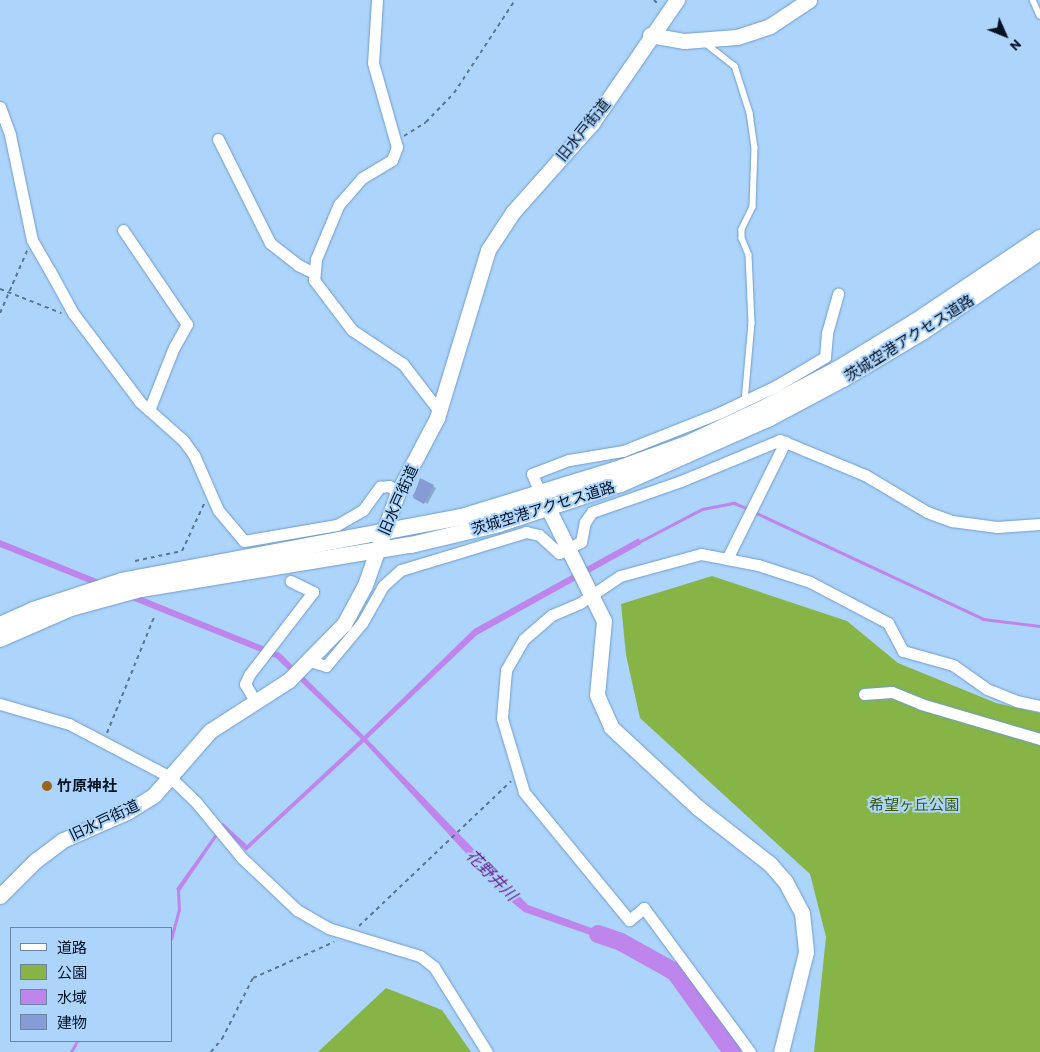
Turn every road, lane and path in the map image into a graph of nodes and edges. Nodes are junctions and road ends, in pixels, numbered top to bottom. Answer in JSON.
{"nodes":[{"id":1,"x":377,"y":0,"type":"edge"},
{"id":2,"x":515,"y":0,"type":"edge"},
{"id":3,"x":677,"y":0,"type":"edge"},
{"id":4,"x":809,"y":0,"type":"edge"},
{"id":5,"x":1033,"y":0,"type":"edge"},
{"id":6,"x":1040,"y":16,"type":"edge"},
{"id":7,"x":650,"y":35,"type":"junction"},
{"id":8,"x":702,"y":41,"type":"junction"},
{"id":9,"x":0,"y":107,"type":"edge"},
{"id":10,"x":218,"y":139,"type":"dead end"},
{"id":11,"x":396,"y":142,"type":"junction"},
{"id":12,"x":123,"y":230,"type":"dead end"},
{"id":13,"x":1040,"y":238,"type":"edge"},
{"id":14,"x":32,"y":240,"type":"junction"},
{"id":15,"x":1040,"y":252,"type":"edge"},
{"id":16,"x":314,"y":273,"type":"junction"},
{"id":17,"x":0,"y":290,"type":"edge"},
{"id":18,"x":8,"y":293,"type":"junction"},
{"id":19,"x":838,"y":294,"type":"dead end"},
{"id":20,"x":0,"y":313,"type":"edge"},
{"id":21,"x":74,"y":313,"type":"junction"},
{"id":22,"x":745,"y":401,"type":"junction"},
{"id":23,"x":149,"y":410,"type":"junction"},
{"id":24,"x":439,"y":411,"type":"junction"},
{"id":25,"x":785,"y":442,"type":"junction"},
{"id":26,"x":211,"y":490,"type":"junction"},
{"id":27,"x":398,"y":492,"type":"junction"},
{"id":28,"x":545,"y":502,"type":"junction"},
{"id":29,"x":1040,"y":524,"type":"edge"},
{"id":30,"x":382,"y":534,"type":"junction"},
{"id":31,"x":568,"y":550,"type":"junction"},
{"id":32,"x":377,"y":551,"type":"junction"},
{"id":33,"x":727,"y":560,"type":"junction"},
{"id":34,"x":136,"y":561,"type":"dead end"},
{"id":35,"x":290,"y":581,"type":"dead end"},
{"id":36,"x":588,"y":589,"type":"junction"},
{"id":37,"x":155,"y":615,"type":"dead end"},
{"id":38,"x":0,"y":625,"type":"edge"},
{"id":39,"x":0,"y":639,"type":"edge"},
{"id":40,"x":306,"y":665,"type":"junction"},
{"id":41,"x":864,"y":694,"type":"dead end"},
{"id":42,"x":255,"y":701,"type":"junction"},
{"id":43,"x":0,"y":704,"type":"edge"},
{"id":44,"x":1040,"y":706,"type":"edge"},
{"id":45,"x":1040,"y":739,"type":"edge"},
{"id":46,"x":104,"y":742,"type":"junction"},
{"id":47,"x":518,"y":774,"type":"junction"},
{"id":48,"x":170,"y":777,"type":"junction"},
{"id":49,"x":0,"y":896,"type":"edge"},
{"id":50,"x":348,"y":935,"type":"junction"},
{"id":51,"x":211,"y":1052,"type":"edge"},
{"id":52,"x":487,"y":1052,"type":"edge"},
{"id":53,"x":750,"y":1052,"type":"edge"},
{"id":54,"x":782,"y":1052,"type":"edge"}],
"edges":[{"from":1,"to":11,"type":"street"},
{"from":2,"to":11,"type":"path"},
{"from":3,"to":7,"type":"street","name":"旧水戸街道"},
{"from":4,"to":8,"type":"street"},
{"from":5,"to":6,"type":"lane"},
{"from":7,"to":8,"type":"street"},
{"from":7,"to":24,"type":"street","name":"旧水戸街道"},
{"from":8,"to":22,"type":"lane"},
{"from":9,"to":14,"type":"street"},
{"from":10,"to":16,"type":"street"},
{"from":11,"to":16,"type":"street"},
{"from":12,"to":23,"type":"street"},
{"from":13,"to":28,"type":"main road","name":"茨城空港アクセス道路"},
{"from":14,"to":18,"type":"path"},
{"from":14,"to":21,"type":"street"},
{"from":15,"to":28,"type":"main road","name":"茨城空港アクセス道路"},
{"from":16,"to":24,"type":"street"},
{"from":17,"to":18,"type":"path"},
{"from":18,"to":20,"type":"path"},
{"from":18,"to":21,"type":"path"},
{"from":19,"to":22,"type":"street"},
{"from":21,"to":23,"type":"street"},
{"from":22,"to":28,"type":"street"},
{"from":23,"to":26,"type":"street"},
{"from":24,"to":27,"type":"street","name":"旧水戸街道"},
{"from":25,"to":29,"type":"street"},
{"from":25,"to":31,"type":"street"},
{"from":25,"to":33,"type":"street"},
{"from":26,"to":27,"type":"street"},
{"from":26,"to":34,"type":"path"},
{"from":27,"to":30,"type":"street","name":"旧水戸街道"},
{"from":28,"to":30,"type":"main road","name":"茨城空港アクセス道路"},
{"from":28,"to":31,"type":"street"},
{"from":28,"to":32,"type":"main road","name":"茨城空港アクセス道路"},
{"from":30,"to":32,"type":"street","name":"旧水戸街道"},
{"from":30,"to":38,"type":"main road","name":"茨城空港アクセス道路"},
{"from":31,"to":36,"type":"street"},
{"from":31,"to":40,"type":"street"},
{"from":32,"to":39,"type":"main road","name":"茨城空港アクセス道路"},
{"from":32,"to":40,"type":"street","name":"旧水戸街道"},
{"from":33,"to":36,"type":"street"},
{"from":33,"to":44,"type":"street"},
{"from":35,"to":42,"type":"street"},
{"from":36,"to":47,"type":"street"},
{"from":36,"to":54,"type":"street"},
{"from":37,"to":46,"type":"path"},
{"from":40,"to":42,"type":"street","name":"旧水戸街道"},
{"from":41,"to":45,"type":"street"},
{"from":42,"to":48,"type":"street","name":"旧水戸街道"},
{"from":43,"to":46,"type":"street"},
{"from":46,"to":48,"type":"street"},
{"from":47,"to":50,"type":"path"},
{"from":47,"to":53,"type":"street"},
{"from":48,"to":49,"type":"street","name":"旧水戸街道"},
{"from":48,"to":50,"type":"street"},
{"from":50,"to":51,"type":"path"},
{"from":50,"to":52,"type":"street"}]}
